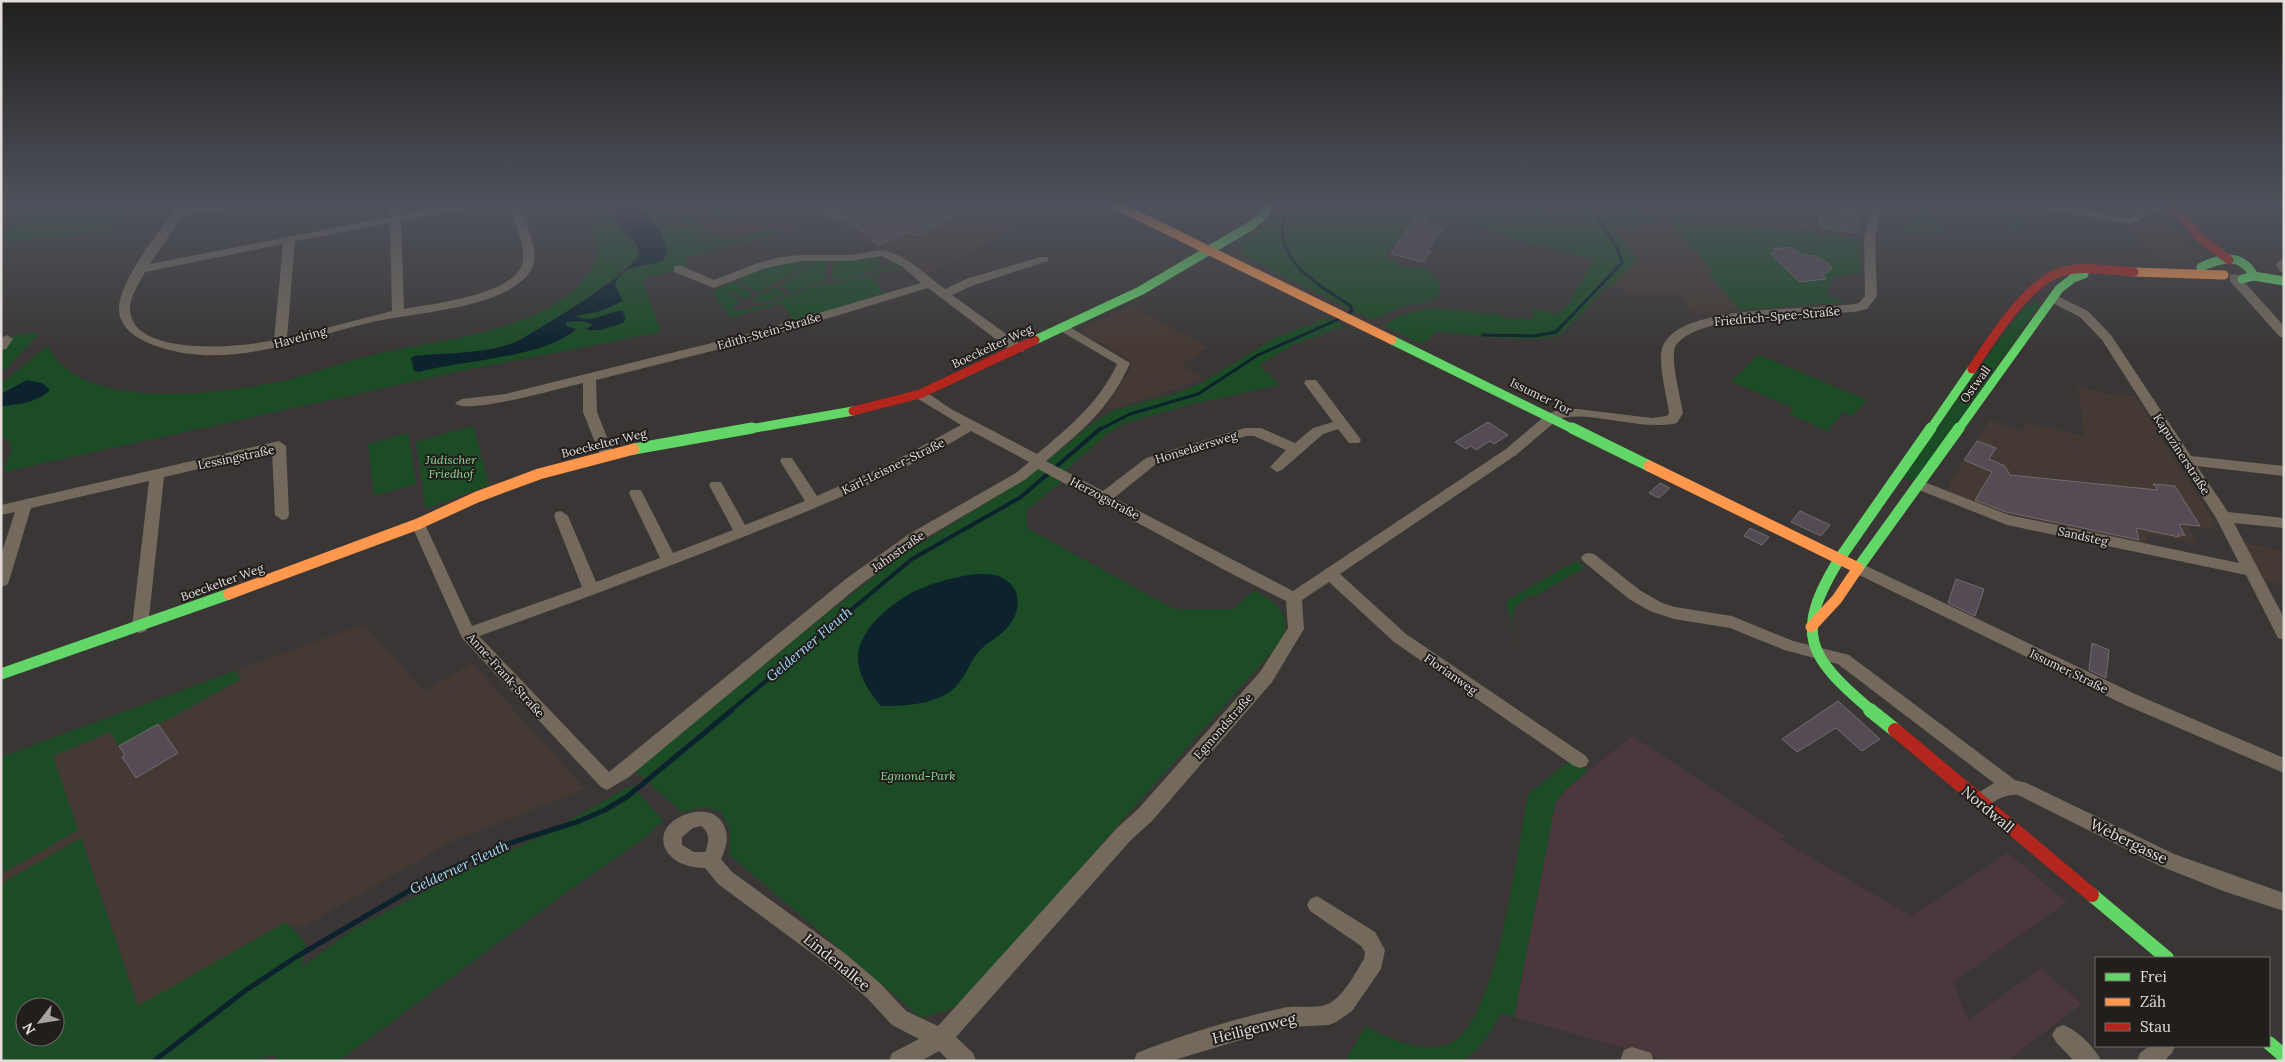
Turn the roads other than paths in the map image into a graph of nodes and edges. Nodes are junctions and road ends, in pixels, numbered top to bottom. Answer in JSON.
{"nodes":[{"id":1,"x":151,"y":254,"type":"edge"},
{"id":2,"x":223,"y":254,"type":"edge"},
{"id":3,"x":288,"y":254,"type":"edge"},
{"id":4,"x":397,"y":254,"type":"edge"},
{"id":5,"x":530,"y":254,"type":"edge"},
{"id":6,"x":880,"y":254,"type":"edge"},
{"id":7,"x":885,"y":254,"type":"edge"},
{"id":8,"x":1206,"y":254,"type":"edge"},
{"id":9,"x":1215,"y":254,"type":"edge"},
{"id":10,"x":1870,"y":254,"type":"edge"},
{"id":11,"x":2207,"y":254,"type":"edge"},
{"id":12,"x":2221,"y":254,"type":"edge"},
{"id":13,"x":1044,"y":259,"type":"dead end"},
{"id":14,"x":2229,"y":260,"type":"junction"},
{"id":15,"x":2213,"y":262,"type":"junction"},
{"id":16,"x":2284,"y":262,"type":"edge"},
{"id":17,"x":141,"y":269,"type":"junction"},
{"id":18,"x":678,"y":269,"type":"dead end"},
{"id":19,"x":2284,"y":269,"type":"edge"},
{"id":20,"x":2101,"y":270,"type":"junction"},
{"id":21,"x":2171,"y":271,"type":"junction"},
{"id":22,"x":2241,"y":275,"type":"junction"},
{"id":23,"x":2284,"y":277,"type":"edge"},
{"id":24,"x":2284,"y":281,"type":"edge"},
{"id":25,"x":930,"y":284,"type":"junction"},
{"id":26,"x":944,"y":294,"type":"junction"},
{"id":27,"x":2028,"y":295,"type":"junction"},
{"id":28,"x":2053,"y":298,"type":"junction"},
{"id":29,"x":398,"y":312,"type":"junction"},
{"id":30,"x":1063,"y":327,"type":"junction"},
{"id":31,"x":2284,"y":334,"type":"edge"},
{"id":32,"x":280,"y":343,"type":"junction"},
{"id":33,"x":1018,"y":349,"type":"junction"},
{"id":34,"x":589,"y":377,"type":"junction"},
{"id":35,"x":1310,"y":383,"type":"dead end"},
{"id":36,"x":920,"y":394,"type":"junction"},
{"id":37,"x":462,"y":404,"type":"dead end"},
{"id":38,"x":1552,"y":417,"type":"junction"},
{"id":39,"x":1341,"y":424,"type":"junction"},
{"id":40,"x":971,"y":425,"type":"junction"},
{"id":41,"x":1354,"y":440,"type":"dead end"},
{"id":42,"x":1296,"y":449,"type":"junction"},
{"id":43,"x":607,"y":455,"type":"junction"},
{"id":44,"x":2185,"y":460,"type":"junction"},
{"id":45,"x":787,"y":461,"type":"dead end"},
{"id":46,"x":1039,"y":462,"type":"junction"},
{"id":47,"x":1278,"y":467,"type":"dead end"},
{"id":48,"x":2284,"y":471,"type":"edge"},
{"id":49,"x":156,"y":475,"type":"junction"},
{"id":50,"x":1897,"y":478,"type":"junction"},
{"id":51,"x":716,"y":485,"type":"dead end"},
{"id":52,"x":1919,"y":485,"type":"junction"},
{"id":53,"x":636,"y":493,"type":"dead end"},
{"id":54,"x":1104,"y":498,"type":"junction"},
{"id":55,"x":814,"y":503,"type":"junction"},
{"id":56,"x":24,"y":506,"type":"junction"},
{"id":57,"x":1,"y":510,"type":"edge"},
{"id":58,"x":282,"y":515,"type":"dead end"},
{"id":59,"x":561,"y":516,"type":"dead end"},
{"id":60,"x":2226,"y":522,"type":"junction"},
{"id":61,"x":2284,"y":523,"type":"edge"},
{"id":62,"x":418,"y":524,"type":"junction"},
{"id":63,"x":742,"y":532,"type":"junction"},
{"id":64,"x":1589,"y":558,"type":"dead end"},
{"id":65,"x":1840,"y":558,"type":"junction"},
{"id":66,"x":669,"y":561,"type":"junction"},
{"id":67,"x":1858,"y":568,"type":"junction"},
{"id":68,"x":2252,"y":572,"type":"junction"},
{"id":69,"x":1331,"y":575,"type":"junction"},
{"id":70,"x":1,"y":581,"type":"edge"},
{"id":71,"x":591,"y":589,"type":"junction"},
{"id":72,"x":1294,"y":598,"type":"junction"},
{"id":73,"x":140,"y":627,"type":"junction"},
{"id":74,"x":1811,"y":627,"type":"junction"},
{"id":75,"x":468,"y":634,"type":"junction"},
{"id":76,"x":2284,"y":634,"type":"edge"},
{"id":77,"x":1815,"y":653,"type":"junction"},
{"id":78,"x":1,"y":674,"type":"edge"},
{"id":79,"x":1580,"y":760,"type":"dead end"},
{"id":80,"x":2284,"y":766,"type":"edge"},
{"id":81,"x":607,"y":782,"type":"joint"},
{"id":82,"x":2009,"y":786,"type":"junction"},
{"id":83,"x":1979,"y":801,"type":"junction"},
{"id":84,"x":710,"y":860,"type":"dead end"},
{"id":85,"x":2284,"y":902,"type":"edge"},
{"id":86,"x":1317,"y":905,"type":"dead end"},
{"id":87,"x":2166,"y":957,"type":"edge"},
{"id":88,"x":2063,"y":1035,"type":"dead end"},
{"id":89,"x":941,"y":1038,"type":"junction"},
{"id":90,"x":2270,"y":1044,"type":"edge"},
{"id":91,"x":2163,"y":1047,"type":"edge"},
{"id":92,"x":2284,"y":1056,"type":"edge"},
{"id":93,"x":900,"y":1061,"type":"edge"},
{"id":94,"x":965,"y":1061,"type":"edge"},
{"id":95,"x":1145,"y":1061,"type":"edge"},
{"id":96,"x":1631,"y":1061,"type":"edge"},
{"id":97,"x":1643,"y":1061,"type":"edge"},
{"id":98,"x":2090,"y":1061,"type":"edge"},
{"id":99,"x":2148,"y":1061,"type":"edge"}],
"edges":[{"from":1,"to":17,"type":"street","name":"Havelring"},
{"from":2,"to":17,"type":"street"},
{"from":3,"to":32,"type":"street"},
{"from":4,"to":29,"type":"street"},
{"from":5,"to":29,"type":"street","name":"Havelring"},
{"from":6,"to":18,"type":"street"},
{"from":7,"to":25,"type":"street"},
{"from":8,"to":30,"type":"main road","name":"Boeckelter Weg"},
{"from":9,"to":38,"type":"main road","name":"Issumer Tor"},
{"from":10,"to":38,"type":"street","name":"Friedrich-Spee-Straße"},
{"from":11,"to":15,"type":"main road"},
{"from":12,"to":14,"type":"main road"},
{"from":13,"to":26,"type":"street"},
{"from":14,"to":15,"type":"main road","name":"Ostwall"},
{"from":14,"to":22,"type":"main road"},
{"from":15,"to":21,"type":"main road","name":"Ostwall"},
{"from":15,"to":22,"type":"main road"},
{"from":16,"to":19,"type":"street"},
{"from":17,"to":32,"type":"street","name":"Havelring"},
{"from":20,"to":21,"type":"main road","name":"Ostwall"},
{"from":20,"to":27,"type":"main road","name":"Ostwall"},
{"from":20,"to":28,"type":"main road","name":"Ostwall"},
{"from":21,"to":22,"type":"main road","name":"Ostwall"},
{"from":22,"to":23,"type":"main road"},
{"from":22,"to":24,"type":"main road"},
{"from":22,"to":31,"type":"street"},
{"from":25,"to":26,"type":"street"},
{"from":25,"to":34,"type":"street","name":"Edith-Stein-Straße"},
{"from":26,"to":33,"type":"street"},
{"from":27,"to":28,"type":"main road"},
{"from":27,"to":50,"type":"main road","name":"Ostwall"},
{"from":28,"to":44,"type":"street","name":"Kapuzinerstraße"},
{"from":28,"to":52,"type":"main road","name":"Ostwall"},
{"from":29,"to":32,"type":"street","name":"Havelring"},
{"from":30,"to":33,"type":"main road","name":"Boeckelter Weg"},
{"from":30,"to":46,"type":"street","name":"Jahnstraße"},
{"from":33,"to":36,"type":"main road","name":"Boeckelter Weg"},
{"from":34,"to":37,"type":"street","name":"Edith-Stein-Straße"},
{"from":34,"to":43,"type":"street"},
{"from":35,"to":39,"type":"street"},
{"from":36,"to":40,"type":"street","name":"Herzogstraße"},
{"from":36,"to":43,"type":"main road","name":"Boeckelter Weg"},
{"from":38,"to":65,"type":"main road","name":"Issumer Tor"},
{"from":38,"to":69,"type":"street"},
{"from":39,"to":41,"type":"street"},
{"from":39,"to":42,"type":"street"},
{"from":40,"to":46,"type":"street","name":"Herzogstraße"},
{"from":40,"to":55,"type":"street","name":"Karl-Leisner-Straße"},
{"from":42,"to":47,"type":"street"},
{"from":42,"to":54,"type":"street","name":"Honselaersweg"},
{"from":43,"to":62,"type":"main road","name":"Boeckelter Weg"},
{"from":44,"to":48,"type":"street"},
{"from":44,"to":60,"type":"street","name":"Kapuzinerstraße"},
{"from":45,"to":55,"type":"street"},
{"from":46,"to":54,"type":"street","name":"Herzogstraße"},
{"from":46,"to":81,"type":"street","name":"Jahnstraße"},
{"from":49,"to":56,"type":"street","name":"Lessingstraße"},
{"from":49,"to":58,"type":"street","name":"Lessingstraße"},
{"from":49,"to":73,"type":"street"},
{"from":50,"to":52,"type":"main road"},
{"from":50,"to":65,"type":"main road","name":"Ostwall"},
{"from":51,"to":63,"type":"street"},
{"from":52,"to":67,"type":"main road","name":"Ostwall"},
{"from":52,"to":68,"type":"street","name":"Sandsteg"},
{"from":53,"to":66,"type":"street"},
{"from":54,"to":72,"type":"street","name":"Herzogstraße"},
{"from":55,"to":63,"type":"street","name":"Karl-Leisner-Straße"},
{"from":56,"to":57,"type":"street","name":"Lessingstraße"},
{"from":56,"to":70,"type":"street"},
{"from":59,"to":71,"type":"street"},
{"from":60,"to":61,"type":"street"},
{"from":60,"to":68,"type":"street","name":"Kapuzinerstraße"},
{"from":62,"to":73,"type":"main road","name":"Boeckelter Weg"},
{"from":62,"to":75,"type":"street","name":"Anne-Frank-Straße"},
{"from":63,"to":66,"type":"street","name":"Karl-Leisner-Straße"},
{"from":64,"to":77,"type":"street"},
{"from":65,"to":67,"type":"main road","name":"Issumer Tor"},
{"from":65,"to":74,"type":"main road","name":"Nordwall"},
{"from":66,"to":71,"type":"street","name":"Karl-Leisner-Straße"},
{"from":67,"to":74,"type":"main road"},
{"from":67,"to":80,"type":"street","name":"Issumer Straße"},
{"from":68,"to":76,"type":"street","name":"Kapuzinerstraße"},
{"from":69,"to":72,"type":"street"},
{"from":69,"to":79,"type":"street","name":"Florianweg"},
{"from":71,"to":75,"type":"street","name":"Karl-Leisner-Straße"},
{"from":72,"to":89,"type":"street","name":"Egmondstraße"},
{"from":73,"to":78,"type":"main road","name":"Boeckelter Weg"},
{"from":74,"to":77,"type":"main road","name":"Nordwall"},
{"from":75,"to":81,"type":"street","name":"Anne-Frank-Straße"},
{"from":77,"to":82,"type":"street"},
{"from":77,"to":83,"type":"main road","name":"Nordwall"},
{"from":82,"to":83,"type":"street"},
{"from":82,"to":85,"type":"street","name":"Webergasse"},
{"from":83,"to":87,"type":"main road","name":"Nordwall"},
{"from":84,"to":89,"type":"street","name":"Lindenallee"},
{"from":86,"to":95,"type":"street","name":"Heiligenweg"},
{"from":88,"to":98,"type":"street"},
{"from":89,"to":93,"type":"street","name":"Egmondstraße"},
{"from":89,"to":94,"type":"street","name":"Lindenallee"},
{"from":90,"to":92,"type":"main road"},
{"from":91,"to":99,"type":"street"},
{"from":96,"to":97,"type":"street"}]}
